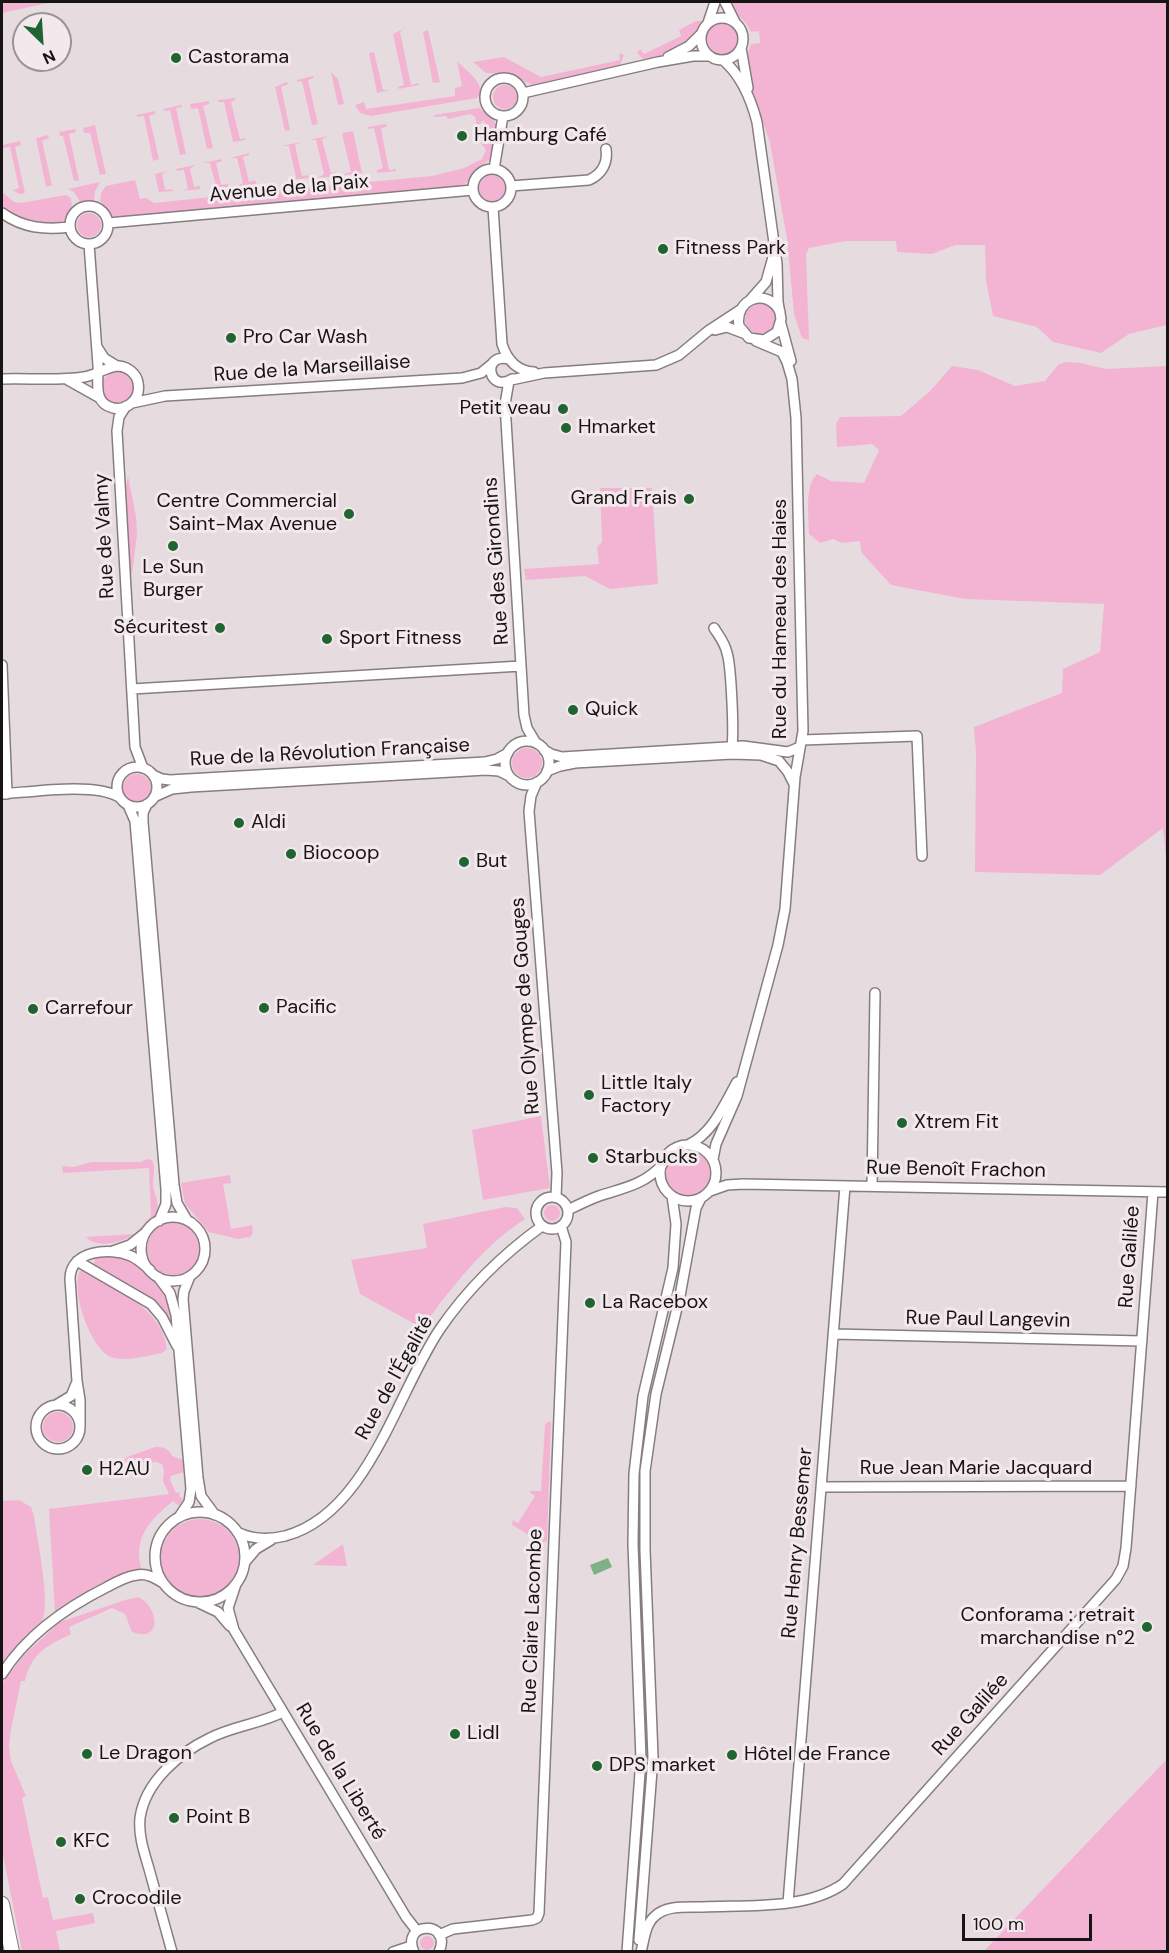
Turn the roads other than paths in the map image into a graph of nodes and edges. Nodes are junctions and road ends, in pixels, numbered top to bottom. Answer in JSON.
{"nodes":[{"id":1,"x":715,"y":2,"type":"edge"},
{"id":2,"x":726,"y":2,"type":"edge"},
{"id":3,"x":735,"y":22,"type":"junction"},
{"id":4,"x":708,"y":23,"type":"junction"},
{"id":5,"x":702,"y":33,"type":"junction"},
{"id":6,"x":741,"y":48,"type":"junction"},
{"id":7,"x":710,"y":56,"type":"junction"},
{"id":8,"x":723,"y":60,"type":"junction"},
{"id":9,"x":658,"y":62,"type":"junction"},
{"id":10,"x":523,"y":93,"type":"junction"},
{"id":11,"x":750,"y":99,"type":"junction"},
{"id":12,"x":503,"y":116,"type":"junction"},
{"id":13,"x":606,"y":149,"type":"dead end"},
{"id":14,"x":494,"y":169,"type":"junction"},
{"id":15,"x":511,"y":186,"type":"junction"},
{"id":16,"x":473,"y":190,"type":"junction"},
{"id":17,"x":493,"y":207,"type":"junction"},
{"id":18,"x":2,"y":213,"type":"edge"},
{"id":19,"x":108,"y":223,"type":"junction"},
{"id":20,"x":70,"y":227,"type":"junction"},
{"id":21,"x":774,"y":242,"type":"junction"},
{"id":22,"x":89,"y":244,"type":"junction"},
{"id":23,"x":751,"y":299,"type":"junction"},
{"id":24,"x":740,"y":310,"type":"junction"},
{"id":25,"x":780,"y":312,"type":"junction"},
{"id":26,"x":781,"y":324,"type":"junction"},
{"id":27,"x":743,"y":333,"type":"junction"},
{"id":28,"x":501,"y":337,"type":"junction"},
{"id":29,"x":697,"y":340,"type":"junction"},
{"id":30,"x":756,"y":340,"type":"junction"},
{"id":31,"x":95,"y":342,"type":"junction"},
{"id":32,"x":493,"y":363,"type":"junction"},
{"id":33,"x":512,"y":363,"type":"junction"},
{"id":34,"x":117,"y":366,"type":"junction"},
{"id":35,"x":544,"y":373,"type":"junction"},
{"id":36,"x":100,"y":375,"type":"junction"},
{"id":37,"x":63,"y":378,"type":"junction"},
{"id":38,"x":462,"y":378,"type":"junction"},
{"id":39,"x":2,"y":379,"type":"edge"},
{"id":40,"x":792,"y":379,"type":"junction"},
{"id":41,"x":137,"y":380,"type":"junction"},
{"id":42,"x":497,"y":381,"type":"junction"},
{"id":43,"x":510,"y":381,"type":"junction"},
{"id":44,"x":165,"y":396,"type":"junction"},
{"id":45,"x":103,"y":402,"type":"junction"},
{"id":46,"x":129,"y":404,"type":"junction"},
{"id":47,"x":505,"y":404,"type":"junction"},
{"id":48,"x":117,"y":431,"type":"junction"},
{"id":49,"x":714,"y":628,"type":"dead end"},
{"id":50,"x":2,"y":665,"type":"edge"},
{"id":51,"x":521,"y":666,"type":"junction"},
{"id":52,"x":132,"y":689,"type":"junction"},
{"id":53,"x":524,"y":715,"type":"junction"},
{"id":54,"x":536,"y":743,"type":"junction"},
{"id":55,"x":801,"y":743,"type":"junction"},
{"id":56,"x":135,"y":747,"type":"junction"},
{"id":57,"x":510,"y":750,"type":"junction"},
{"id":58,"x":544,"y":750,"type":"junction"},
{"id":59,"x":730,"y":750,"type":"junction"},
{"id":60,"x":143,"y":768,"type":"junction"},
{"id":61,"x":547,"y":771,"type":"junction"},
{"id":62,"x":123,"y":774,"type":"junction"},
{"id":63,"x":153,"y":775,"type":"junction"},
{"id":64,"x":509,"y":776,"type":"junction"},
{"id":65,"x":517,"y":783,"type":"junction"},
{"id":66,"x":537,"y":783,"type":"junction"},
{"id":67,"x":794,"y":784,"type":"junction"},
{"id":68,"x":90,"y":789,"type":"junction"},
{"id":69,"x":4,"y":794,"type":"edge"},
{"id":70,"x":119,"y":797,"type":"junction"},
{"id":71,"x":154,"y":797,"type":"junction"},
{"id":72,"x":147,"y":804,"type":"junction"},
{"id":73,"x":128,"y":805,"type":"junction"},
{"id":74,"x":529,"y":811,"type":"junction"},
{"id":75,"x":922,"y":856,"type":"dead end"},
{"id":76,"x":875,"y":993,"type":"dead end"},
{"id":77,"x":743,"y":1069,"type":"junction"},
{"id":78,"x":688,"y":1145,"type":"junction"},
{"id":79,"x":713,"y":1159,"type":"junction"},
{"id":80,"x":662,"y":1165,"type":"junction"},
{"id":81,"x":716,"y":1169,"type":"junction"},
{"id":82,"x":743,"y":1184,"type":"junction"},
{"id":83,"x":634,"y":1185,"type":"junction"},
{"id":84,"x":844,"y":1186,"type":"junction"},
{"id":85,"x":872,"y":1186,"type":"junction"},
{"id":86,"x":710,"y":1191,"type":"junction"},
{"id":87,"x":1153,"y":1192,"type":"junction"},
{"id":88,"x":1167,"y":1192,"type":"edge"},
{"id":89,"x":669,"y":1193,"type":"junction"},
{"id":90,"x":556,"y":1197,"type":"junction"},
{"id":91,"x":701,"y":1198,"type":"junction"},
{"id":92,"x":568,"y":1210,"type":"junction"},
{"id":93,"x":187,"y":1220,"type":"junction"},
{"id":94,"x":159,"y":1221,"type":"junction"},
{"id":95,"x":542,"y":1226,"type":"junction"},
{"id":96,"x":561,"y":1227,"type":"junction"},
{"id":97,"x":146,"y":1233,"type":"junction"},
{"id":98,"x":108,"y":1252,"type":"junction"},
{"id":99,"x":77,"y":1261,"type":"junction"},
{"id":100,"x":154,"y":1274,"type":"junction"},
{"id":101,"x":190,"y":1276,"type":"junction"},
{"id":102,"x":833,"y":1335,"type":"junction"},
{"id":103,"x":1142,"y":1341,"type":"junction"},
{"id":104,"x":179,"y":1348,"type":"junction"},
{"id":105,"x":77,"y":1381,"type":"junction"},
{"id":106,"x":55,"y":1405,"type":"junction"},
{"id":107,"x":80,"y":1425,"type":"junction"},
{"id":108,"x":1131,"y":1486,"type":"junction"},
{"id":109,"x":821,"y":1487,"type":"junction"},
{"id":110,"x":215,"y":1515,"type":"junction"},
{"id":111,"x":179,"y":1517,"type":"junction"},
{"id":112,"x":237,"y":1532,"type":"junction"},
{"id":113,"x":276,"y":1538,"type":"junction"},
{"id":114,"x":244,"y":1565,"type":"junction"},
{"id":115,"x":163,"y":1583,"type":"junction"},
{"id":116,"x":236,"y":1584,"type":"junction"},
{"id":117,"x":196,"y":1602,"type":"junction"},
{"id":118,"x":234,"y":1630,"type":"junction"},
{"id":119,"x":2,"y":1674,"type":"edge"},
{"id":120,"x":283,"y":1712,"type":"junction"},
{"id":121,"x":788,"y":1903,"type":"junction"},
{"id":122,"x":2,"y":1904,"type":"edge"},
{"id":123,"x":417,"y":1931,"type":"junction"},
{"id":124,"x":439,"y":1935,"type":"junction"},
{"id":125,"x":413,"y":1949,"type":"edge"},
{"id":126,"x":12,"y":1952,"type":"edge"},
{"id":127,"x":172,"y":1952,"type":"edge"},
{"id":128,"x":393,"y":1952,"type":"edge"},
{"id":129,"x":440,"y":1952,"type":"edge"},
{"id":130,"x":627,"y":1952,"type":"edge"},
{"id":131,"x":640,"y":1952,"type":"edge"}],
"edges":[{"from":1,"to":4,"type":"street"},
{"from":2,"to":3,"type":"street"},
{"from":3,"to":4,"type":"street"},
{"from":3,"to":6,"type":"street"},
{"from":4,"to":5,"type":"street"},
{"from":5,"to":7,"type":"street"},
{"from":5,"to":9,"type":"street"},
{"from":6,"to":8,"type":"street"},
{"from":6,"to":11,"type":"street"},
{"from":7,"to":8,"type":"street"},
{"from":7,"to":9,"type":"street"},
{"from":8,"to":11,"type":"street"},
{"from":9,"to":10,"type":"street"},
{"from":10,"to":12,"type":"street"},
{"from":10,"to":12,"type":"street"},
{"from":11,"to":21,"type":"street"},
{"from":12,"to":14,"type":"street"},
{"from":13,"to":15,"type":"street"},
{"from":14,"to":15,"type":"street"},
{"from":14,"to":16,"type":"street"},
{"from":15,"to":17,"type":"street"},
{"from":16,"to":17,"type":"street"},
{"from":16,"to":19,"type":"street","name":"Avenue de la Paix"},
{"from":17,"to":28,"type":"street"},
{"from":18,"to":20,"type":"street"},
{"from":19,"to":20,"type":"street"},
{"from":19,"to":22,"type":"street"},
{"from":20,"to":22,"type":"street"},
{"from":21,"to":23,"type":"street"},
{"from":21,"to":25,"type":"street"},
{"from":22,"to":31,"type":"street"},
{"from":23,"to":24,"type":"street"},
{"from":23,"to":25,"type":"street"},
{"from":24,"to":27,"type":"street"},
{"from":24,"to":29,"type":"street"},
{"from":25,"to":26,"type":"street"},
{"from":26,"to":30,"type":"street"},
{"from":26,"to":40,"type":"street","name":"Rue du Hameau des Haies"},
{"from":27,"to":29,"type":"street"},
{"from":27,"to":30,"type":"street"},
{"from":28,"to":32,"type":"street"},
{"from":28,"to":33,"type":"street"},
{"from":29,"to":35,"type":"street"},
{"from":30,"to":40,"type":"street","name":"Rue du Hameau des Haies"},
{"from":31,"to":34,"type":"street"},
{"from":31,"to":36,"type":"street"},
{"from":32,"to":33,"type":"street"},
{"from":32,"to":38,"type":"street","name":"Rue de la Marseillaise"},
{"from":32,"to":42,"type":"street"},
{"from":33,"to":35,"type":"street"},
{"from":33,"to":43,"type":"street"},
{"from":34,"to":36,"type":"street"},
{"from":34,"to":41,"type":"street"},
{"from":35,"to":43,"type":"street"},
{"from":36,"to":37,"type":"street"},
{"from":36,"to":45,"type":"street"},
{"from":37,"to":39,"type":"street"},
{"from":37,"to":45,"type":"street"},
{"from":38,"to":42,"type":"street","name":"Rue de la Marseillaise"},
{"from":38,"to":44,"type":"street","name":"Rue de la Marseillaise"},
{"from":40,"to":55,"type":"street","name":"Rue du Hameau des Haies"},
{"from":41,"to":44,"type":"street"},
{"from":41,"to":46,"type":"street"},
{"from":42,"to":43,"type":"street"},
{"from":42,"to":47,"type":"street","name":"Rue des Girondins"},
{"from":43,"to":47,"type":"street","name":"Rue des Girondins"},
{"from":44,"to":46,"type":"street","name":"Rue de la Marseillaise"},
{"from":45,"to":46,"type":"street"},
{"from":45,"to":48,"type":"street","name":"Rue de Valmy"},
{"from":46,"to":48,"type":"street","name":"Rue de Valmy"},
{"from":47,"to":51,"type":"street","name":"Rue des Girondins"},
{"from":48,"to":52,"type":"street","name":"Rue de Valmy"},
{"from":49,"to":59,"type":"street"},
{"from":50,"to":69,"type":"street"},
{"from":51,"to":52,"type":"street"},
{"from":51,"to":53,"type":"street","name":"Rue des Girondins"},
{"from":52,"to":56,"type":"street","name":"Rue de Valmy"},
{"from":53,"to":54,"type":"street","name":"Rue des Girondins"},
{"from":53,"to":57,"type":"street","name":"Rue des Girondins"},
{"from":54,"to":57,"type":"street"},
{"from":54,"to":58,"type":"street"},
{"from":55,"to":59,"type":"street"},
{"from":55,"to":67,"type":"street","name":"Rue du Hameau des Haies"},
{"from":55,"to":75,"type":"street"},
{"from":56,"to":60,"type":"street","name":"Rue de Valmy"},
{"from":56,"to":62,"type":"street","name":"Rue de Valmy"},
{"from":57,"to":63,"type":"street","name":"Rue de la Révolution Française"},
{"from":57,"to":64,"type":"street"},
{"from":58,"to":59,"type":"street"},
{"from":58,"to":61,"type":"street"},
{"from":59,"to":61,"type":"street"},
{"from":59,"to":67,"type":"street"},
{"from":60,"to":62,"type":"street"},
{"from":60,"to":63,"type":"street"},
{"from":61,"to":66,"type":"street"},
{"from":62,"to":68,"type":"street"},
{"from":62,"to":70,"type":"street"},
{"from":63,"to":71,"type":"street"},
{"from":64,"to":65,"type":"street"},
{"from":64,"to":71,"type":"street","name":"Rue de la Révolution Française"},
{"from":65,"to":66,"type":"street"},
{"from":65,"to":74,"type":"street","name":"Rue Olympe de Gouges"},
{"from":66,"to":74,"type":"street","name":"Rue Olympe de Gouges"},
{"from":67,"to":77,"type":"street","name":"Rue du Hameau des Haies"},
{"from":68,"to":69,"type":"street"},
{"from":68,"to":70,"type":"street"},
{"from":70,"to":73,"type":"street"},
{"from":71,"to":72,"type":"street"},
{"from":72,"to":73,"type":"street"},
{"from":72,"to":93,"type":"street"},
{"from":73,"to":94,"type":"street"},
{"from":74,"to":90,"type":"street","name":"Rue Olympe de Gouges"},
{"from":76,"to":85,"type":"street"},
{"from":77,"to":78,"type":"street","name":"Rue du Hameau des Haies"},
{"from":77,"to":79,"type":"street","name":"Rue du Hameau des Haies"},
{"from":78,"to":79,"type":"street"},
{"from":78,"to":80,"type":"street"},
{"from":79,"to":81,"type":"street"},
{"from":80,"to":83,"type":"street"},
{"from":80,"to":89,"type":"street"},
{"from":81,"to":82,"type":"street","name":"Rue Benoît Frachon"},
{"from":81,"to":86,"type":"street"},
{"from":82,"to":84,"type":"street","name":"Rue Benoît Frachon"},
{"from":82,"to":86,"type":"street","name":"Rue Benoît Frachon"},
{"from":83,"to":89,"type":"street"},
{"from":83,"to":92,"type":"street"},
{"from":84,"to":85,"type":"street","name":"Rue Benoît Frachon"},
{"from":84,"to":102,"type":"street","name":"Rue Henry Bessemer"},
{"from":85,"to":87,"type":"street","name":"Rue Benoît Frachon"},
{"from":86,"to":91,"type":"street"},
{"from":87,"to":88,"type":"street","name":"Rue Benoît Frachon"},
{"from":87,"to":103,"type":"street","name":"Rue Galilée"},
{"from":89,"to":91,"type":"street"},
{"from":89,"to":130,"type":"street"},
{"from":90,"to":92,"type":"street"},
{"from":90,"to":95,"type":"street"},
{"from":91,"to":131,"type":"street"},
{"from":92,"to":96,"type":"street"},
{"from":93,"to":94,"type":"street"},
{"from":93,"to":101,"type":"street"},
{"from":94,"to":97,"type":"street"},
{"from":95,"to":96,"type":"street"},
{"from":95,"to":113,"type":"street","name":"Rue de l'Égalité"},
{"from":96,"to":124,"type":"street","name":"Rue Claire Lacombe"},
{"from":97,"to":98,"type":"street"},
{"from":97,"to":100,"type":"street"},
{"from":98,"to":99,"type":"street"},
{"from":98,"to":100,"type":"street"},
{"from":99,"to":104,"type":"street"},
{"from":99,"to":105,"type":"street"},
{"from":100,"to":101,"type":"street"},
{"from":100,"to":104,"type":"street"},
{"from":101,"to":110,"type":"street"},
{"from":102,"to":103,"type":"street","name":"Rue Paul Langevin"},
{"from":102,"to":109,"type":"street","name":"Rue Henry Bessemer"},
{"from":103,"to":108,"type":"street","name":"Rue Galilée"},
{"from":104,"to":111,"type":"street"},
{"from":105,"to":106,"type":"street"},
{"from":105,"to":107,"type":"street"},
{"from":106,"to":107,"type":"street"},
{"from":106,"to":107,"type":"street"},
{"from":108,"to":109,"type":"street","name":"Rue Jean Marie Jacquard"},
{"from":108,"to":121,"type":"street","name":"Rue Galilée"},
{"from":109,"to":121,"type":"street","name":"Rue Henry Bessemer"},
{"from":110,"to":111,"type":"street"},
{"from":110,"to":112,"type":"street"},
{"from":111,"to":115,"type":"street"},
{"from":112,"to":113,"type":"street","name":"Rue de l'Égalité"},
{"from":112,"to":114,"type":"street"},
{"from":113,"to":114,"type":"street","name":"Rue de l'Égalité"},
{"from":114,"to":116,"type":"street"},
{"from":115,"to":117,"type":"street"},
{"from":115,"to":119,"type":"street"},
{"from":116,"to":117,"type":"street"},
{"from":116,"to":118,"type":"street","name":"Rue de la Liberté"},
{"from":117,"to":118,"type":"street","name":"Rue de la Liberté"},
{"from":118,"to":120,"type":"street","name":"Rue de la Liberté"},
{"from":120,"to":123,"type":"street","name":"Rue de la Liberté"},
{"from":120,"to":127,"type":"street"},
{"from":121,"to":131,"type":"street","name":"Rue Galilée"},
{"from":122,"to":126,"type":"highway"},
{"from":123,"to":124,"type":"street"},
{"from":123,"to":125,"type":"street"},
{"from":124,"to":129,"type":"street"},
{"from":125,"to":128,"type":"street"}]}
